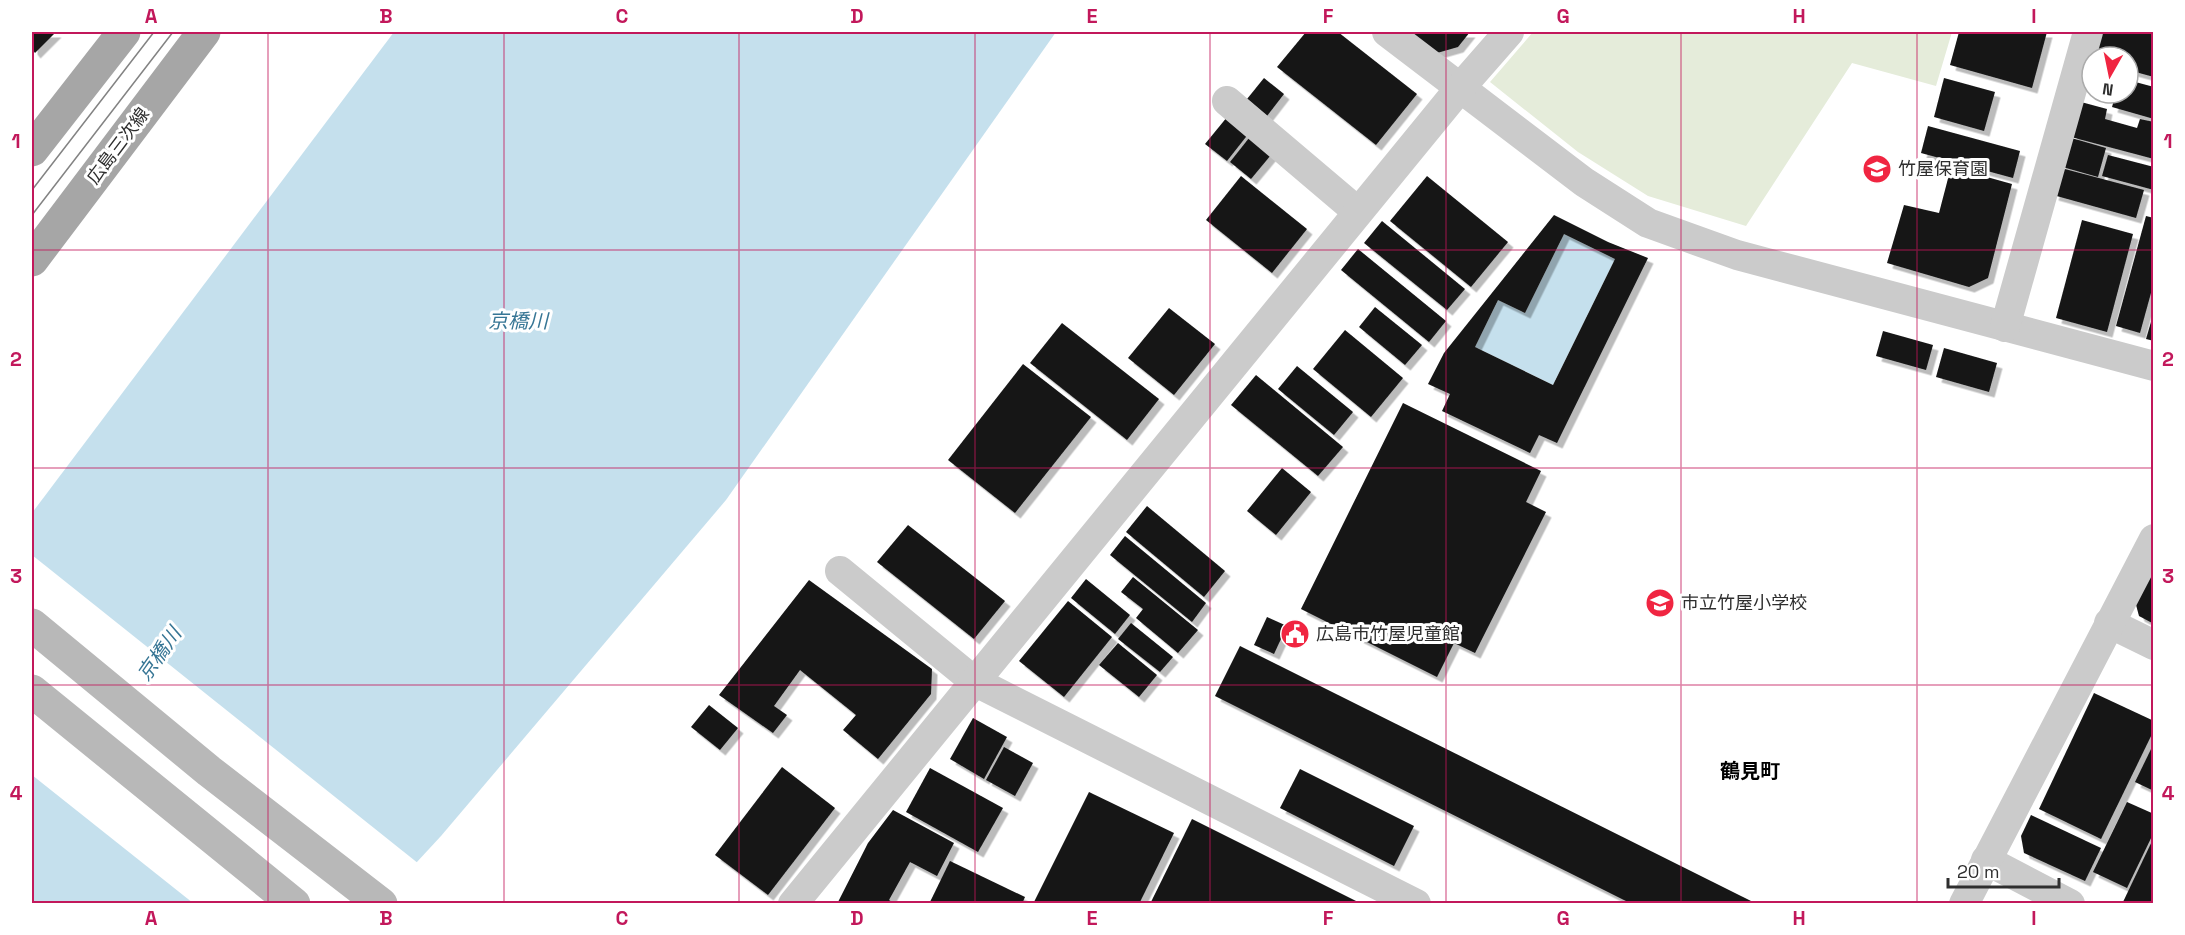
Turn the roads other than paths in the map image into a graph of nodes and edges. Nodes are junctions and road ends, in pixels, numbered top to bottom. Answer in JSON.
{"nodes":[{"id":1,"x":123,"y":32,"type":"edge"},
{"id":2,"x":204,"y":32,"type":"edge"},
{"id":3,"x":1387,"y":32,"type":"edge"},
{"id":4,"x":1509,"y":32,"type":"edge"},
{"id":5,"x":2088,"y":32,"type":"edge"},
{"id":6,"x":1460,"y":88,"type":"junction"},
{"id":7,"x":1227,"y":101,"type":"dead end"},
{"id":8,"x":32,"y":150,"type":"edge"},
{"id":9,"x":1358,"y":212,"type":"junction"},
{"id":10,"x":32,"y":260,"type":"edge"},
{"id":11,"x":2005,"y":327,"type":"junction"},
{"id":12,"x":2154,"y":366,"type":"edge"},
{"id":13,"x":2154,"y":539,"type":"edge"},
{"id":14,"x":840,"y":571,"type":"dead end"},
{"id":15,"x":2109,"y":623,"type":"junction"},
{"id":16,"x":32,"y":625,"type":"edge"},
{"id":17,"x":2154,"y":645,"type":"edge"},
{"id":18,"x":974,"y":681,"type":"junction"},
{"id":19,"x":32,"y":692,"type":"edge"},
{"id":20,"x":1986,"y":860,"type":"junction"},
{"id":21,"x":1409,"y":902,"type":"edge"},
{"id":22,"x":294,"y":903,"type":"edge"},
{"id":23,"x":381,"y":903,"type":"edge"},
{"id":24,"x":793,"y":903,"type":"edge"},
{"id":25,"x":1964,"y":903,"type":"edge"},
{"id":26,"x":2070,"y":903,"type":"edge"}],
"edges":[{"from":1,"to":8,"type":"main road"},
{"from":2,"to":10,"type":"main road","name":"広島三次線"},
{"from":3,"to":6,"type":"street"},
{"from":4,"to":6,"type":"street"},
{"from":5,"to":11,"type":"street"},
{"from":6,"to":9,"type":"street"},
{"from":6,"to":11,"type":"street"},
{"from":7,"to":9,"type":"street"},
{"from":9,"to":18,"type":"street"},
{"from":11,"to":12,"type":"street"},
{"from":13,"to":15,"type":"street"},
{"from":14,"to":18,"type":"street"},
{"from":15,"to":17,"type":"street"},
{"from":15,"to":20,"type":"street"},
{"from":16,"to":23,"type":"street"},
{"from":18,"to":21,"type":"street"},
{"from":18,"to":24,"type":"street"},
{"from":19,"to":22,"type":"street"},
{"from":20,"to":25,"type":"street"},
{"from":20,"to":26,"type":"street"}]}
